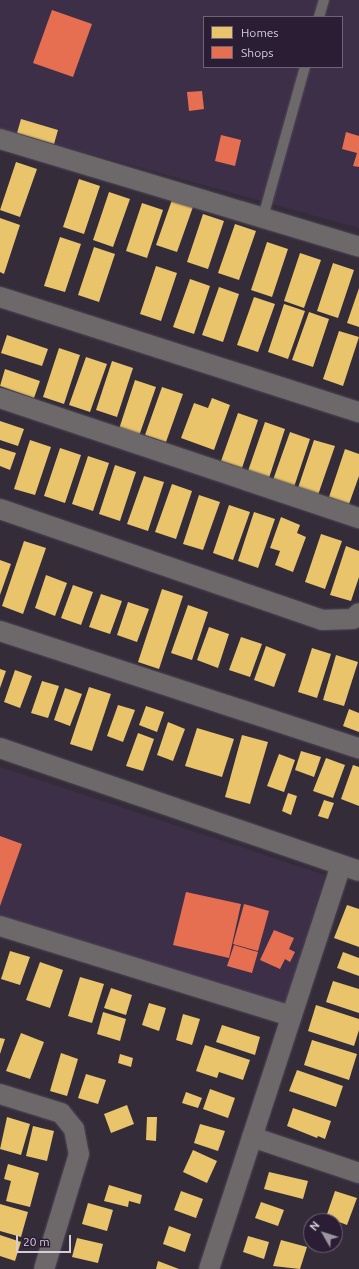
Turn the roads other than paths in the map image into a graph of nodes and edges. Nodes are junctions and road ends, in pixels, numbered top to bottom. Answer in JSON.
{"nodes":[{"id":1,"x":324,"y":0,"type":"edge"},
{"id":2,"x":319,"y":16,"type":"edge"},
{"id":3,"x":305,"y":68,"type":"edge"},
{"id":4,"x":0,"y":139,"type":"edge"},
{"id":5,"x":264,"y":217,"type":"junction"},
{"id":6,"x":359,"y":247,"type":"edge"},
{"id":7,"x":1,"y":299,"type":"edge"},
{"id":8,"x":0,"y":398,"type":"edge"},
{"id":9,"x":359,"y":412,"type":"edge"},
{"id":10,"x":0,"y":509,"type":"edge"},
{"id":11,"x":359,"y":518,"type":"edge"},
{"id":12,"x":359,"y":613,"type":"edge"},
{"id":13,"x":0,"y":631,"type":"edge"},
{"id":14,"x":0,"y":748,"type":"edge"},
{"id":15,"x":359,"y":748,"type":"edge"},
{"id":16,"x":350,"y":869,"type":"edge"},
{"id":17,"x":0,"y":926,"type":"edge"},
{"id":18,"x":291,"y":1016,"type":"junction"},
{"id":19,"x":0,"y":1094,"type":"edge"},
{"id":20,"x":252,"y":1137,"type":"junction"},
{"id":21,"x":359,"y":1173,"type":"edge"},
{"id":22,"x":44,"y":1269,"type":"edge"},
{"id":23,"x":209,"y":1269,"type":"edge"}],
"edges":[{"from":1,"to":2,"type":"lane"},
{"from":3,"to":5,"type":"lane"},
{"from":4,"to":5,"type":"street"},
{"from":5,"to":6,"type":"street"},
{"from":7,"to":9,"type":"street"},
{"from":8,"to":11,"type":"street"},
{"from":10,"to":12,"type":"street"},
{"from":13,"to":15,"type":"street"},
{"from":14,"to":16,"type":"street"},
{"from":16,"to":18,"type":"street"},
{"from":17,"to":18,"type":"street"},
{"from":18,"to":20,"type":"street"},
{"from":19,"to":22,"type":"street"},
{"from":20,"to":21,"type":"street"},
{"from":20,"to":23,"type":"street"}]}
